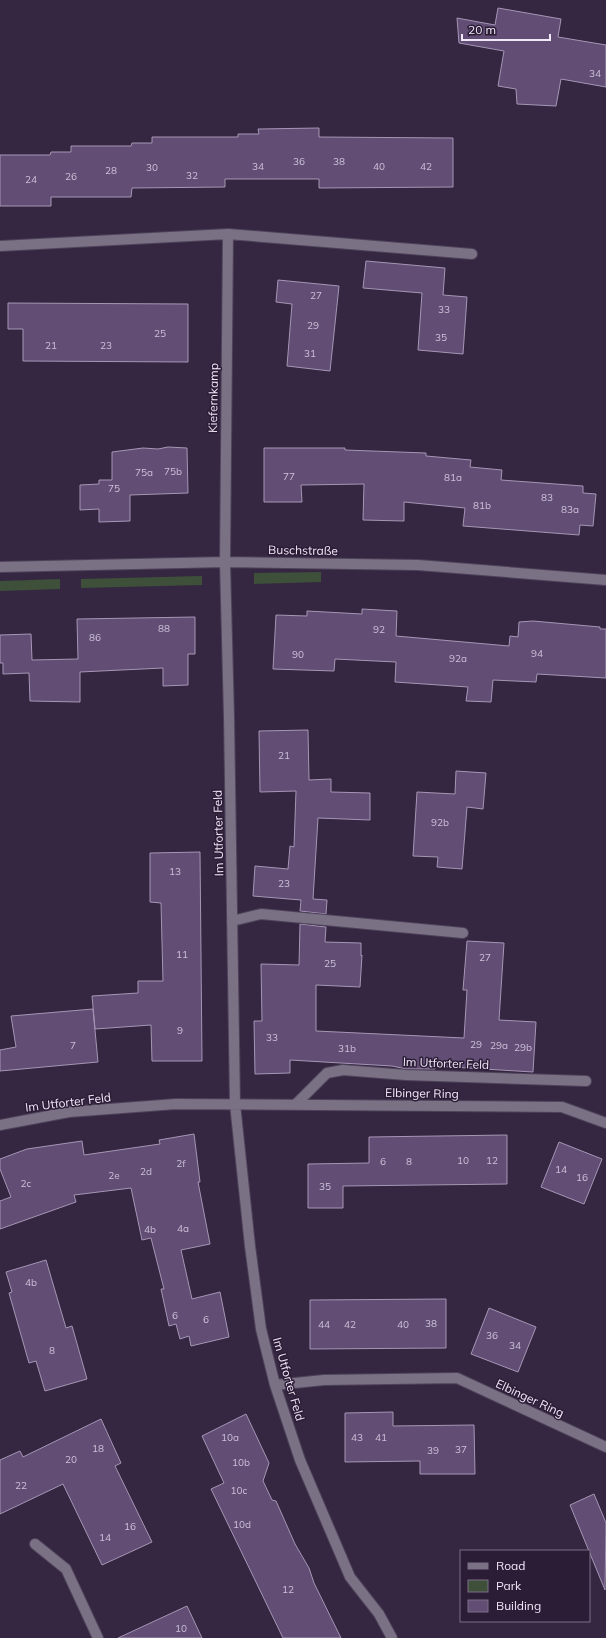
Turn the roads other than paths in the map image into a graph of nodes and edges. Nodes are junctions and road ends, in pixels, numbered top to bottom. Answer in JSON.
{"nodes":[{"id":1,"x":228,"y":234,"type":"junction"},
{"id":2,"x":0,"y":246,"type":"edge"},
{"id":3,"x":472,"y":254,"type":"dead end"},
{"id":4,"x":225,"y":562,"type":"junction"},
{"id":5,"x":0,"y":567,"type":"edge"},
{"id":6,"x":606,"y":580,"type":"edge"},
{"id":7,"x":232,"y":921,"type":"junction"},
{"id":8,"x":463,"y":933,"type":"dead end"},
{"id":9,"x":586,"y":1081,"type":"dead end"},
{"id":10,"x":235,"y":1104,"type":"junction"},
{"id":11,"x":295,"y":1104,"type":"junction"},
{"id":12,"x":606,"y":1123,"type":"edge"},
{"id":13,"x":0,"y":1124,"type":"edge"},
{"id":14,"x":275,"y":1385,"type":"junction"},
{"id":15,"x":606,"y":1447,"type":"edge"},
{"id":16,"x":34,"y":1544,"type":"dead end"},
{"id":17,"x":98,"y":1638,"type":"edge"},
{"id":18,"x":392,"y":1638,"type":"edge"}],
"edges":[{"from":1,"to":2,"type":"street"},
{"from":1,"to":3,"type":"street"},
{"from":1,"to":4,"type":"street","name":"Kiefernkamp"},
{"from":4,"to":5,"type":"street","name":"Buschstraße"},
{"from":4,"to":6,"type":"street","name":"Buschstraße"},
{"from":4,"to":7,"type":"street","name":"Im Utforter Feld"},
{"from":7,"to":8,"type":"street"},
{"from":7,"to":10,"type":"street","name":"Im Utforter Feld"},
{"from":9,"to":11,"type":"street","name":"Im Utforter Feld"},
{"from":10,"to":11,"type":"street","name":"Elbinger Ring"},
{"from":10,"to":13,"type":"street","name":"Im Utforter Feld"},
{"from":10,"to":14,"type":"street","name":"Im Utforter Feld"},
{"from":11,"to":12,"type":"street","name":"Elbinger Ring"},
{"from":14,"to":15,"type":"street","name":"Elbinger Ring"},
{"from":14,"to":18,"type":"street","name":"Im Utforter Feld"},
{"from":16,"to":17,"type":"street"}]}
